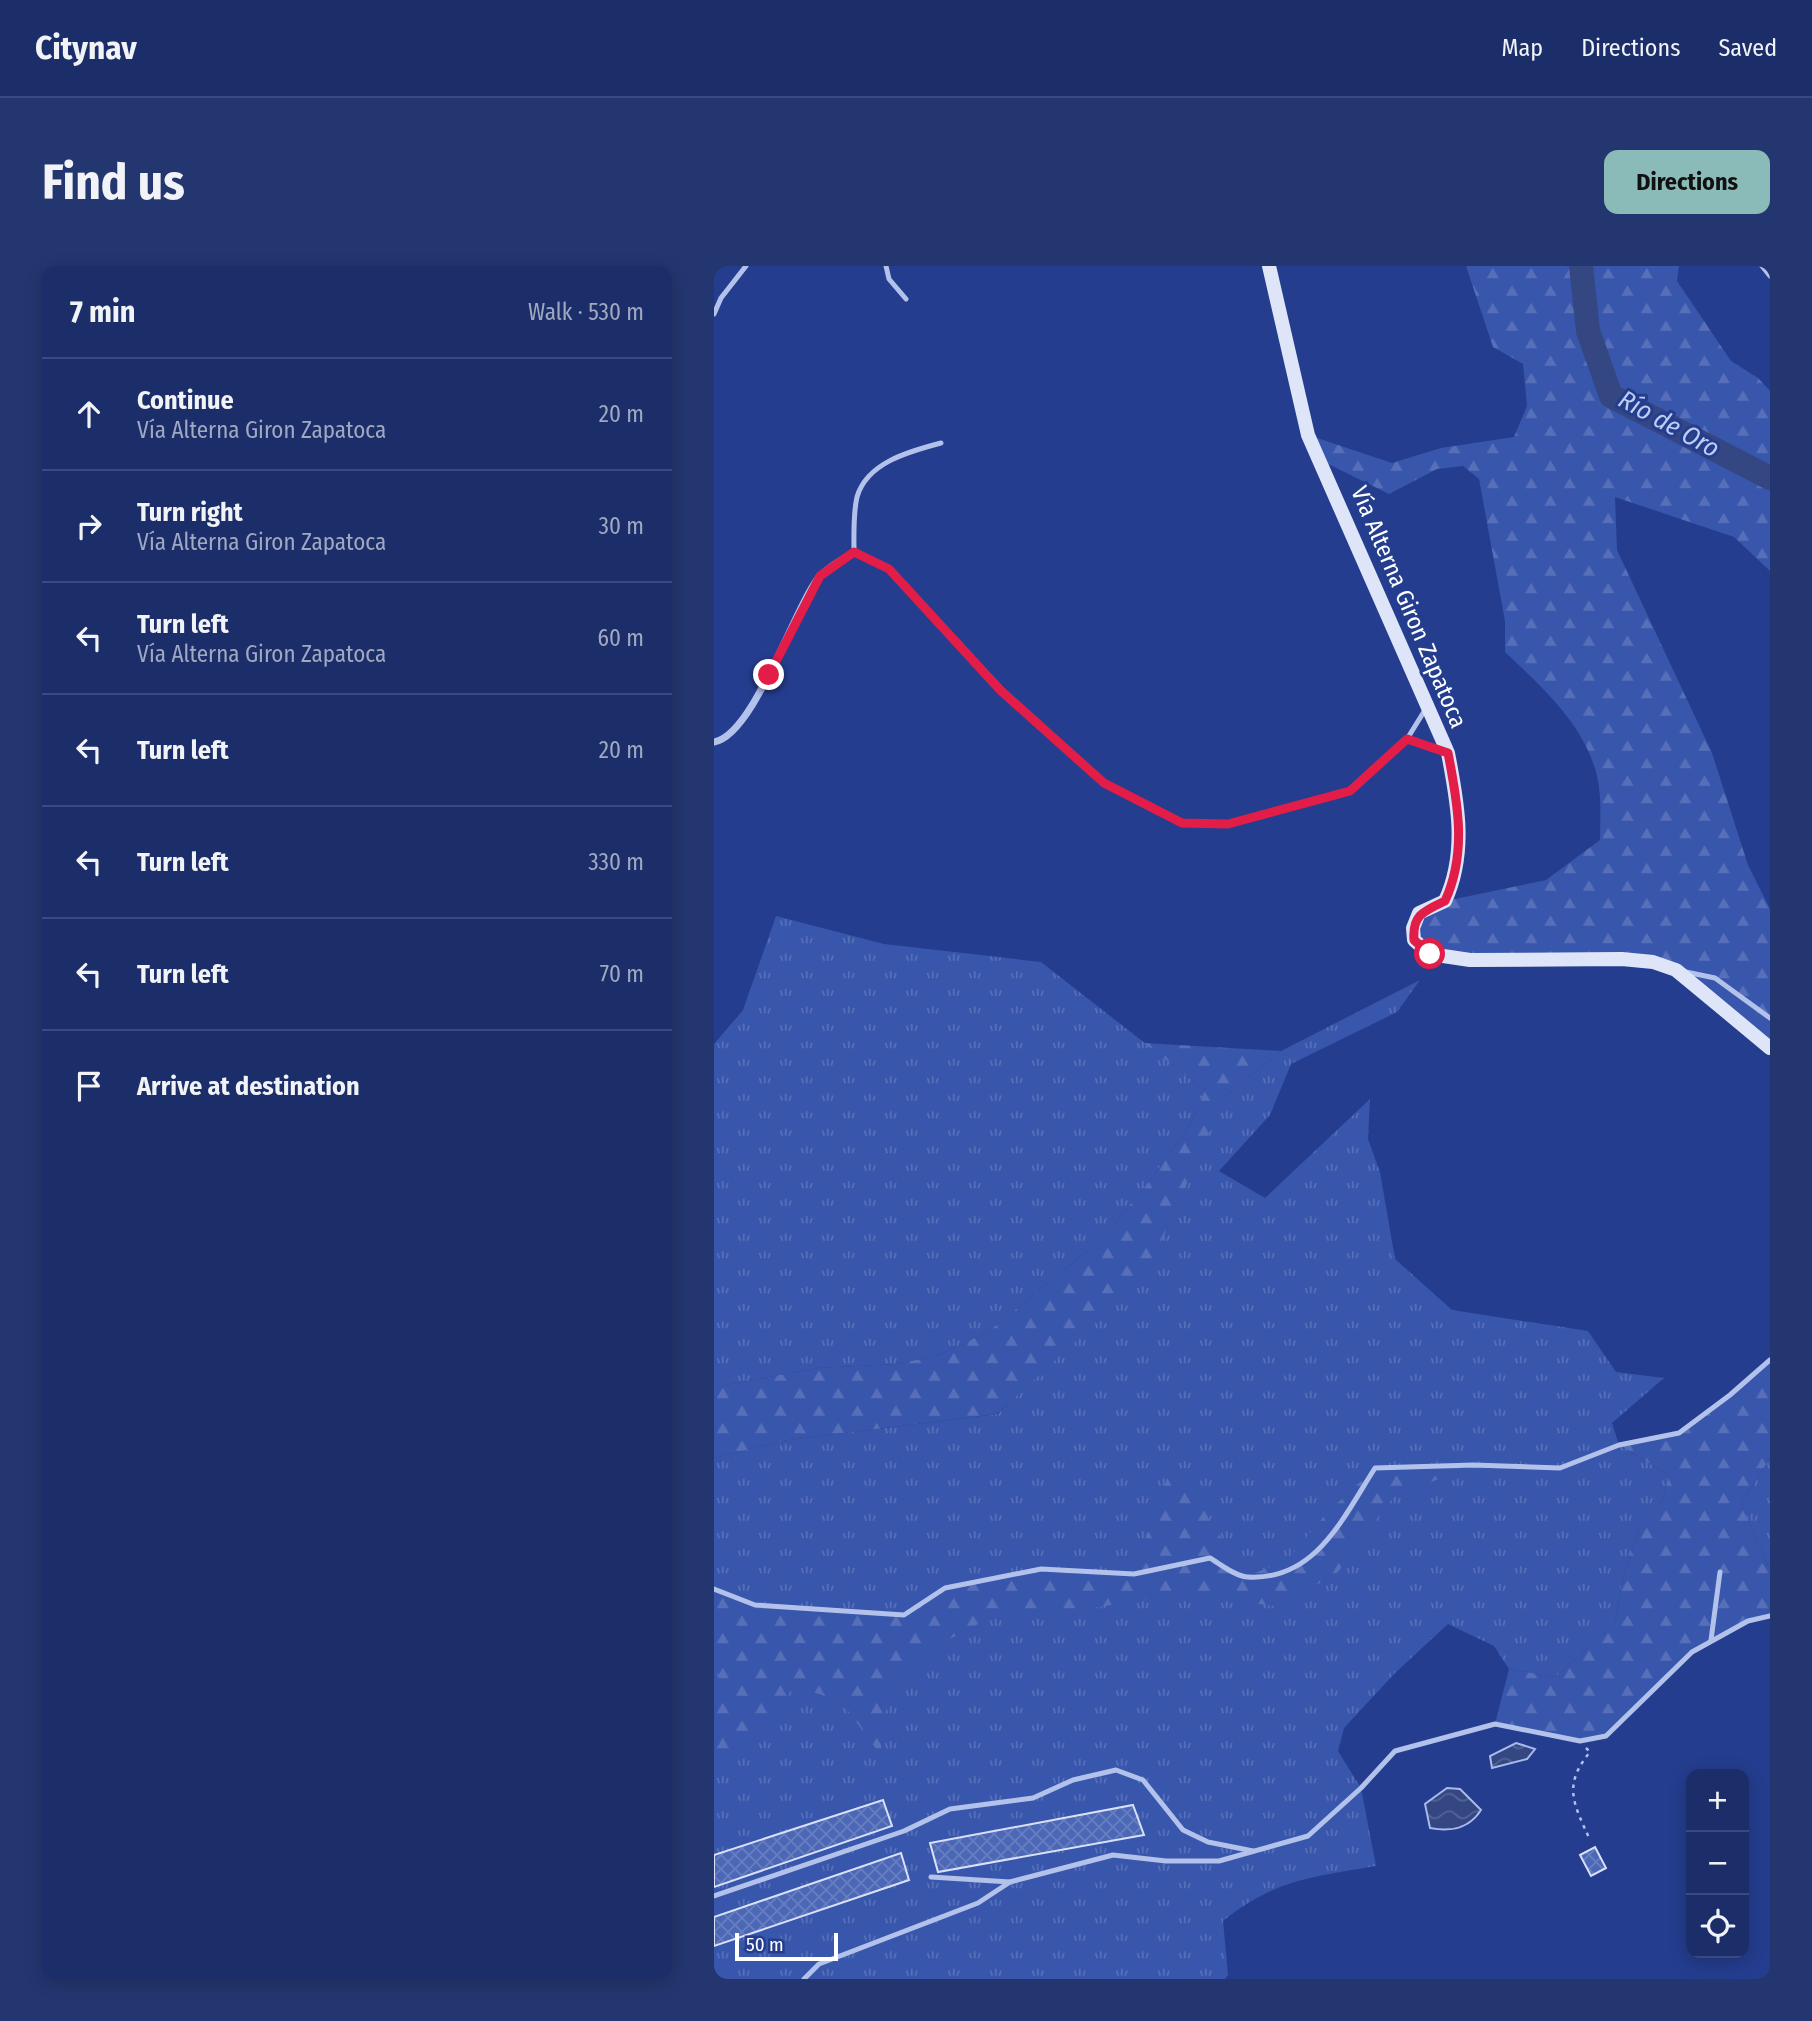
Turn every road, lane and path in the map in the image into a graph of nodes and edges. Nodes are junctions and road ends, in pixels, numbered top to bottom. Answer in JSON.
{"nodes":[{"id":1,"x":746,"y":266,"type":"edge"},
{"id":2,"x":886,"y":266,"type":"edge"},
{"id":3,"x":1269,"y":266,"type":"edge"},
{"id":4,"x":1762,"y":266,"type":"edge"},
{"id":5,"x":1770,"y":276,"type":"edge"},
{"id":6,"x":906,"y":299,"type":"dead end"},
{"id":7,"x":714,"y":314,"type":"edge"},
{"id":8,"x":942,"y":443,"type":"dead end"},
{"id":9,"x":854,"y":552,"type":"junction"},
{"id":10,"x":1427,"y":707,"type":"junction"},
{"id":11,"x":1407,"y":739,"type":"junction"},
{"id":12,"x":714,"y":741,"type":"edge"},
{"id":13,"x":1448,"y":753,"type":"junction"},
{"id":14,"x":1676,"y":970,"type":"junction"},
{"id":15,"x":1770,"y":1018,"type":"edge"},
{"id":16,"x":1770,"y":1048,"type":"edge"},
{"id":17,"x":1770,"y":1360,"type":"edge"},
{"id":18,"x":1720,"y":1572,"type":"dead end"},
{"id":19,"x":714,"y":1589,"type":"edge"},
{"id":20,"x":1770,"y":1616,"type":"edge"},
{"id":21,"x":1711,"y":1640,"type":"junction"},
{"id":22,"x":1580,"y":1741,"type":"junction"},
{"id":23,"x":1590,"y":1840,"type":"dead end"},
{"id":24,"x":1256,"y":1852,"type":"junction"},
{"id":25,"x":931,"y":1877,"type":"dead end"},
{"id":26,"x":1010,"y":1882,"type":"junction"},
{"id":27,"x":714,"y":1896,"type":"edge"},
{"id":28,"x":804,"y":1979,"type":"edge"}],
"edges":[{"from":1,"to":7,"type":"lane"},
{"from":2,"to":6,"type":"lane"},
{"from":3,"to":10,"type":"street","name":"Vía Alterna Giron Zapatoca"},
{"from":4,"to":5,"type":"lane"},
{"from":8,"to":9,"type":"lane"},
{"from":9,"to":11,"type":"street"},
{"from":9,"to":12,"type":"street"},
{"from":10,"to":11,"type":"lane"},
{"from":10,"to":13,"type":"street","name":"Vía Alterna Giron Zapatoca"},
{"from":11,"to":13,"type":"lane"},
{"from":13,"to":14,"type":"street","name":"Vía Alterna Giron Zapatoca"},
{"from":14,"to":15,"type":"lane"},
{"from":14,"to":16,"type":"street","name":"Vía Alterna Giron Zapatoca"},
{"from":17,"to":19,"type":"lane"},
{"from":18,"to":21,"type":"lane"},
{"from":20,"to":21,"type":"lane"},
{"from":21,"to":22,"type":"lane"},
{"from":22,"to":23,"type":"path"},
{"from":22,"to":24,"type":"lane"},
{"from":24,"to":26,"type":"lane"},
{"from":24,"to":27,"type":"lane"},
{"from":25,"to":26,"type":"lane"},
{"from":26,"to":28,"type":"lane"}]}
